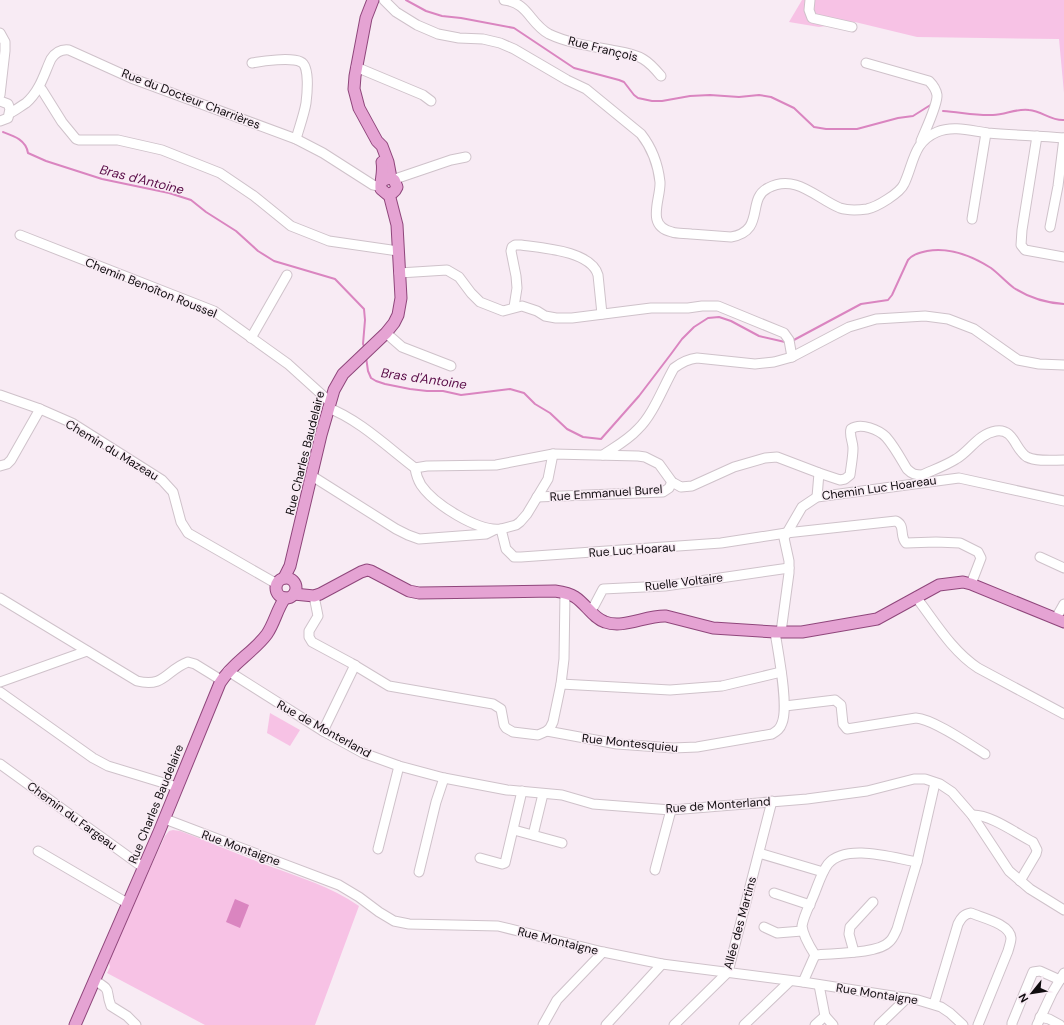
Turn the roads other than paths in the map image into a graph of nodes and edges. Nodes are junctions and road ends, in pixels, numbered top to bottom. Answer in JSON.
{"nodes":[{"id":1,"x":372,"y":0,"type":"edge"},
{"id":2,"x":384,"y":0,"type":"edge"},
{"id":3,"x":504,"y":0,"type":"edge"},
{"id":4,"x":810,"y":0,"type":"edge"},
{"id":5,"x":852,"y":27,"type":"dead end"},
{"id":6,"x":0,"y":33,"type":"edge"},
{"id":7,"x":252,"y":63,"type":"dead end"},
{"id":8,"x":866,"y":63,"type":"dead end"},
{"id":9,"x":356,"y":67,"type":"junction"},
{"id":10,"x":661,"y":76,"type":"dead end"},
{"id":11,"x":39,"y":87,"type":"junction"},
{"id":12,"x":4,"y":101,"type":"edge"},
{"id":13,"x":431,"y":101,"type":"dead end"},
{"id":14,"x":0,"y":121,"type":"edge"},
{"id":15,"x":986,"y":133,"type":"junction"},
{"id":16,"x":1037,"y":136,"type":"junction"},
{"id":17,"x":1064,"y":138,"type":"edge"},
{"id":18,"x":296,"y":139,"type":"junction"},
{"id":19,"x":921,"y":142,"type":"junction"},
{"id":20,"x":466,"y":157,"type":"dead end"},
{"id":21,"x":389,"y":185,"type":"junction"},
{"id":22,"x":972,"y":219,"type":"dead end"},
{"id":23,"x":1050,"y":227,"type":"dead end"},
{"id":24,"x":20,"y":235,"type":"dead end"},
{"id":25,"x":398,"y":251,"type":"junction"},
{"id":26,"x":1064,"y":258,"type":"edge"},
{"id":27,"x":399,"y":273,"type":"junction"},
{"id":28,"x":287,"y":275,"type":"dead end"},
{"id":29,"x":514,"y":307,"type":"junction"},
{"id":30,"x":602,"y":314,"type":"junction"},
{"id":31,"x":386,"y":333,"type":"junction"},
{"id":32,"x":251,"y":338,"type":"junction"},
{"id":33,"x":792,"y":356,"type":"junction"},
{"id":34,"x":1064,"y":365,"type":"edge"},
{"id":35,"x":451,"y":366,"type":"dead end"},
{"id":36,"x":0,"y":395,"type":"edge"},
{"id":37,"x":329,"y":405,"type":"junction"},
{"id":38,"x":40,"y":409,"type":"junction"},
{"id":39,"x":552,"y":454,"type":"junction"},
{"id":40,"x":603,"y":455,"type":"junction"},
{"id":41,"x":1064,"y":460,"type":"edge"},
{"id":42,"x":0,"y":466,"type":"edge"},
{"id":43,"x":415,"y":468,"type":"junction"},
{"id":44,"x":819,"y":474,"type":"junction"},
{"id":45,"x":312,"y":476,"type":"junction"},
{"id":46,"x":672,"y":482,"type":"junction"},
{"id":47,"x":536,"y":497,"type":"junction"},
{"id":48,"x":817,"y":497,"type":"junction"},
{"id":49,"x":1064,"y":501,"type":"edge"},
{"id":50,"x":498,"y":530,"type":"junction"},
{"id":51,"x":786,"y":533,"type":"junction"},
{"id":52,"x":1040,"y":557,"type":"dead end"},
{"id":53,"x":789,"y":568,"type":"junction"},
{"id":54,"x":1064,"y":568,"type":"edge"},
{"id":55,"x":972,"y":584,"type":"junction"},
{"id":56,"x":291,"y":591,"type":"junction"},
{"id":57,"x":565,"y":592,"type":"junction"},
{"id":58,"x":916,"y":597,"type":"junction"},
{"id":59,"x":0,"y":598,"type":"edge"},
{"id":60,"x":1064,"y":604,"type":"edge"},
{"id":61,"x":589,"y":610,"type":"junction"},
{"id":62,"x":1060,"y":620,"type":"edge"},
{"id":63,"x":778,"y":632,"type":"junction"},
{"id":64,"x":87,"y":652,"type":"junction"},
{"id":65,"x":355,"y":665,"type":"junction"},
{"id":66,"x":228,"y":671,"type":"junction"},
{"id":67,"x":781,"y":672,"type":"junction"},
{"id":68,"x":221,"y":680,"type":"junction"},
{"id":69,"x":0,"y":682,"type":"edge"},
{"id":70,"x":561,"y":684,"type":"junction"},
{"id":71,"x":0,"y":692,"type":"edge"},
{"id":72,"x":784,"y":706,"type":"junction"},
{"id":73,"x":1064,"y":714,"type":"edge"},
{"id":74,"x":324,"y":731,"type":"junction"},
{"id":75,"x":547,"y":731,"type":"junction"},
{"id":76,"x":985,"y":754,"type":"dead end"},
{"id":77,"x":0,"y":764,"type":"edge"},
{"id":78,"x":399,"y":766,"type":"junction"},
{"id":79,"x":444,"y":778,"type":"junction"},
{"id":80,"x":936,"y":783,"type":"junction"},
{"id":81,"x":177,"y":787,"type":"junction"},
{"id":82,"x":522,"y":791,"type":"junction"},
{"id":83,"x":543,"y":794,"type":"junction"},
{"id":84,"x":772,"y":801,"type":"junction"},
{"id":85,"x":671,"y":810,"type":"junction"},
{"id":86,"x":972,"y":814,"type":"junction"},
{"id":87,"x":165,"y":819,"type":"junction"},
{"id":88,"x":514,"y":830,"type":"junction"},
{"id":89,"x":533,"y":835,"type":"junction"},
{"id":90,"x":562,"y":842,"type":"dead end"},
{"id":91,"x":378,"y":849,"type":"dead end"},
{"id":92,"x":38,"y":851,"type":"dead end"},
{"id":93,"x":759,"y":853,"type":"junction"},
{"id":94,"x":480,"y":858,"type":"dead end"},
{"id":95,"x":917,"y":862,"type":"junction"},
{"id":96,"x":144,"y":868,"type":"junction"},
{"id":97,"x":655,"y":870,"type":"dead end"},
{"id":98,"x":419,"y":872,"type":"dead end"},
{"id":99,"x":823,"y":872,"type":"junction"},
{"id":100,"x":1020,"y":881,"type":"junction"},
{"id":101,"x":774,"y":893,"type":"dead end"},
{"id":102,"x":873,"y":902,"type":"dead end"},
{"id":103,"x":128,"y":903,"type":"junction"},
{"id":104,"x":810,"y":904,"type":"junction"},
{"id":105,"x":1064,"y":910,"type":"edge"},
{"id":106,"x":764,"y":928,"type":"dead end"},
{"id":107,"x":802,"y":930,"type":"junction"},
{"id":108,"x":603,"y":952,"type":"junction"},
{"id":109,"x":854,"y":952,"type":"junction"},
{"id":110,"x":816,"y":955,"type":"junction"},
{"id":111,"x":662,"y":964,"type":"junction"},
{"id":112,"x":728,"y":972,"type":"junction"},
{"id":113,"x":1062,"y":977,"type":"edge"},
{"id":114,"x":94,"y":980,"type":"junction"},
{"id":115,"x":790,"y":981,"type":"junction"},
{"id":116,"x":803,"y":982,"type":"junction"},
{"id":117,"x":819,"y":985,"type":"junction"},
{"id":118,"x":907,"y":998,"type":"junction"},
{"id":119,"x":934,"y":1004,"type":"junction"},
{"id":120,"x":825,"y":1016,"type":"junction"},
{"id":121,"x":1038,"y":1021,"type":"edge"},
{"id":122,"x":75,"y":1025,"type":"edge"},
{"id":123,"x":136,"y":1025,"type":"edge"},
{"id":124,"x":543,"y":1025,"type":"edge"},
{"id":125,"x":606,"y":1025,"type":"edge"},
{"id":126,"x":674,"y":1025,"type":"edge"},
{"id":127,"x":744,"y":1025,"type":"edge"},
{"id":128,"x":815,"y":1025,"type":"edge"},
{"id":129,"x":833,"y":1025,"type":"edge"},
{"id":130,"x":879,"y":1025,"type":"edge"},
{"id":131,"x":963,"y":1025,"type":"edge"},
{"id":132,"x":978,"y":1025,"type":"edge"},
{"id":133,"x":1012,"y":1025,"type":"edge"},
{"id":134,"x":1060,"y":1025,"type":"edge"}],
"edges":[{"from":1,"to":9,"type":"main road","name":"Rue Charles Baudelaire"},
{"from":2,"to":19,"type":"street"},
{"from":3,"to":10,"type":"street","name":"Rue François"},
{"from":4,"to":5,"type":"street"},
{"from":6,"to":12,"type":"street"},
{"from":7,"to":18,"type":"street"},
{"from":8,"to":19,"type":"street"},
{"from":9,"to":13,"type":"street"},
{"from":9,"to":21,"type":"main road","name":"Rue Charles Baudelaire"},
{"from":11,"to":12,"type":"street","name":"Rue du Docteur Charrières"},
{"from":11,"to":18,"type":"street","name":"Rue du Docteur Charrières"},
{"from":11,"to":25,"type":"street"},
{"from":12,"to":14,"type":"street"},
{"from":15,"to":16,"type":"street"},
{"from":15,"to":19,"type":"street"},
{"from":15,"to":22,"type":"street"},
{"from":16,"to":17,"type":"street"},
{"from":16,"to":26,"type":"street"},
{"from":17,"to":23,"type":"street"},
{"from":18,"to":21,"type":"street","name":"Rue du Docteur Charrières"},
{"from":20,"to":21,"type":"street"},
{"from":21,"to":25,"type":"main road","name":"Rue Charles Baudelaire"},
{"from":24,"to":32,"type":"street","name":"Chemin Benoîton Roussel"},
{"from":25,"to":27,"type":"main road","name":"Rue Charles Baudelaire"},
{"from":27,"to":29,"type":"street"},
{"from":27,"to":31,"type":"main road","name":"Rue Charles Baudelaire"},
{"from":28,"to":32,"type":"street"},
{"from":29,"to":30,"type":"street"},
{"from":29,"to":30,"type":"street"},
{"from":30,"to":33,"type":"street"},
{"from":31,"to":35,"type":"street"},
{"from":31,"to":37,"type":"main road","name":"Rue Charles Baudelaire"},
{"from":32,"to":37,"type":"street","name":"Chemin Benoîton Roussel"},
{"from":33,"to":34,"type":"street"},
{"from":33,"to":40,"type":"street"},
{"from":36,"to":38,"type":"street","name":"Chemin du Mazeau"},
{"from":37,"to":43,"type":"street","name":"Chemin Benoîton Roussel"},
{"from":37,"to":45,"type":"main road","name":"Rue Charles Baudelaire"},
{"from":38,"to":42,"type":"street"},
{"from":38,"to":56,"type":"street","name":"Chemin du Mazeau"},
{"from":39,"to":40,"type":"street","name":"Rue Emmanuel Burel"},
{"from":39,"to":43,"type":"street","name":"Rue Emmanuel Burel"},
{"from":39,"to":47,"type":"street"},
{"from":40,"to":46,"type":"street","name":"Rue Emmanuel Burel"},
{"from":41,"to":44,"type":"street","name":"Rue Emmanuel Burel"},
{"from":43,"to":50,"type":"street"},
{"from":44,"to":46,"type":"street","name":"Rue Emmanuel Burel"},
{"from":44,"to":48,"type":"street"},
{"from":45,"to":50,"type":"street"},
{"from":45,"to":56,"type":"main road","name":"Rue Charles Baudelaire"},
{"from":46,"to":47,"type":"street","name":"Rue Emmanuel Burel"},
{"from":47,"to":50,"type":"street"},
{"from":48,"to":49,"type":"street","name":"Chemin Luc Hoareau"},
{"from":48,"to":51,"type":"street","name":"Chemin Luc Hoareau"},
{"from":50,"to":51,"type":"street","name":"Rue Luc Hoarau"},
{"from":51,"to":53,"type":"street"},
{"from":51,"to":55,"type":"street"},
{"from":52,"to":54,"type":"street"},
{"from":53,"to":61,"type":"street","name":"Ruelle Voltaire"},
{"from":53,"to":63,"type":"street"},
{"from":55,"to":58,"type":"main road"},
{"from":55,"to":62,"type":"main road"},
{"from":56,"to":57,"type":"main road"},
{"from":56,"to":65,"type":"street","name":"Rue Montesquieu"},
{"from":56,"to":66,"type":"main road","name":"Rue Charles Baudelaire"},
{"from":57,"to":61,"type":"main road"},
{"from":57,"to":70,"type":"street"},
{"from":58,"to":63,"type":"main road"},
{"from":58,"to":73,"type":"street"},
{"from":59,"to":64,"type":"street"},
{"from":60,"to":62,"type":"street"},
{"from":61,"to":63,"type":"main road"},
{"from":63,"to":67,"type":"street","name":"Rue Montesquieu"},
{"from":64,"to":68,"type":"street"},
{"from":64,"to":69,"type":"street"},
{"from":65,"to":74,"type":"street"},
{"from":65,"to":75,"type":"street","name":"Rue Montesquieu"},
{"from":66,"to":68,"type":"main road","name":"Rue Charles Baudelaire"},
{"from":66,"to":74,"type":"street","name":"Rue de Monterland"},
{"from":67,"to":70,"type":"street"},
{"from":67,"to":72,"type":"street","name":"Rue Montesquieu"},
{"from":68,"to":81,"type":"main road","name":"Rue Charles Baudelaire"},
{"from":70,"to":75,"type":"street"},
{"from":71,"to":81,"type":"street"},
{"from":72,"to":75,"type":"street","name":"Rue Montesquieu"},
{"from":72,"to":76,"type":"street"},
{"from":74,"to":78,"type":"street","name":"Rue de Monterland"},
{"from":77,"to":96,"type":"street","name":"Chemin du Fargeau"},
{"from":78,"to":79,"type":"street","name":"Rue de Monterland"},
{"from":78,"to":91,"type":"street"},
{"from":79,"to":82,"type":"street","name":"Rue de Monterland"},
{"from":79,"to":98,"type":"street"},
{"from":80,"to":84,"type":"street","name":"Rue de Monterland"},
{"from":80,"to":86,"type":"street","name":"Rue de Monterland"},
{"from":80,"to":95,"type":"street"},
{"from":81,"to":87,"type":"main road","name":"Rue Charles Baudelaire"},
{"from":82,"to":83,"type":"street","name":"Rue de Monterland"},
{"from":82,"to":88,"type":"street"},
{"from":83,"to":85,"type":"street","name":"Rue de Monterland"},
{"from":83,"to":89,"type":"street"},
{"from":84,"to":85,"type":"street","name":"Rue de Monterland"},
{"from":84,"to":93,"type":"street","name":"Allée des Martins"},
{"from":85,"to":97,"type":"street"},
{"from":86,"to":100,"type":"street","name":"Rue de Monterland"},
{"from":86,"to":100,"type":"street"},
{"from":87,"to":96,"type":"main road","name":"Rue Charles Baudelaire"},
{"from":87,"to":108,"type":"street","name":"Rue Montaigne"},
{"from":88,"to":89,"type":"street"},
{"from":88,"to":94,"type":"street"},
{"from":89,"to":90,"type":"street"},
{"from":92,"to":103,"type":"street"},
{"from":93,"to":99,"type":"street"},
{"from":93,"to":112,"type":"street","name":"Allée des Martins"},
{"from":95,"to":99,"type":"street"},
{"from":95,"to":109,"type":"street"},
{"from":96,"to":103,"type":"main road","name":"Rue Charles Baudelaire"},
{"from":99,"to":104,"type":"street"},
{"from":100,"to":105,"type":"street","name":"Rue de Monterland"},
{"from":101,"to":104,"type":"street"},
{"from":102,"to":109,"type":"street"},
{"from":103,"to":114,"type":"main road","name":"Rue Charles Baudelaire"},
{"from":104,"to":107,"type":"street"},
{"from":106,"to":107,"type":"street"},
{"from":107,"to":110,"type":"street"},
{"from":108,"to":111,"type":"street","name":"Rue Montaigne"},
{"from":108,"to":124,"type":"street"},
{"from":109,"to":110,"type":"street"},
{"from":110,"to":116,"type":"street"},
{"from":111,"to":112,"type":"street","name":"Rue Montaigne"},
{"from":111,"to":125,"type":"street"},
{"from":112,"to":115,"type":"street","name":"Rue Montaigne"},
{"from":112,"to":126,"type":"street","name":"Allée des Martins"},
{"from":113,"to":121,"type":"street"},
{"from":113,"to":133,"type":"street"},
{"from":114,"to":122,"type":"main road","name":"Rue Charles Baudelaire"},
{"from":114,"to":123,"type":"street"},
{"from":115,"to":116,"type":"street","name":"Rue Montaigne"},
{"from":115,"to":127,"type":"street"},
{"from":116,"to":117,"type":"street","name":"Rue Montaigne"},
{"from":117,"to":118,"type":"street","name":"Rue Montaigne"},
{"from":117,"to":120,"type":"street"},
{"from":118,"to":119,"type":"street","name":"Rue Montaigne"},
{"from":118,"to":130,"type":"street"},
{"from":119,"to":131,"type":"street","name":"Rue Montaigne"},
{"from":119,"to":132,"type":"street"},
{"from":120,"to":128,"type":"street"},
{"from":120,"to":129,"type":"street"},
{"from":121,"to":134,"type":"street"}]}
